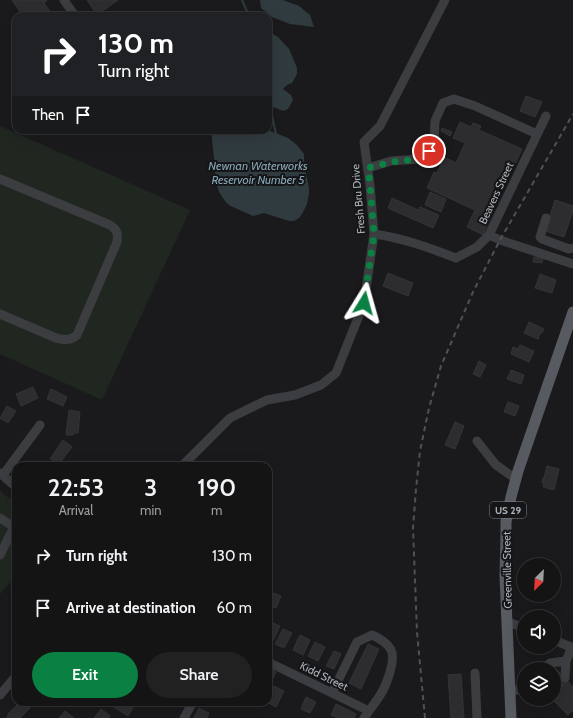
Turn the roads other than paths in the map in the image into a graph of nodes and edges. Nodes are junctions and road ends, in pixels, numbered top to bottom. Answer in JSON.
{"nodes":[{"id":1,"x":64,"y":0,"type":"edge"},
{"id":2,"x":445,"y":0,"type":"edge"},
{"id":3,"x":72,"y":12,"type":"edge"},
{"id":4,"x":546,"y":116,"type":"dead end"},
{"id":5,"x":537,"y":134,"type":"junction"},
{"id":6,"x":368,"y":168,"type":"junction"},
{"id":7,"x":0,"y":179,"type":"edge"},
{"id":8,"x":546,"y":218,"type":"dead end"},
{"id":9,"x":374,"y":234,"type":"junction"},
{"id":10,"x":489,"y":235,"type":"junction"},
{"id":11,"x":573,"y":248,"type":"edge"},
{"id":12,"x":573,"y":264,"type":"edge"},
{"id":13,"x":573,"y":312,"type":"edge"},
{"id":14,"x":0,"y":314,"type":"edge"},
{"id":15,"x":40,"y":426,"type":"dead end"},
{"id":16,"x":477,"y":441,"type":"dead end"},
{"id":17,"x":186,"y":462,"type":"edge"},
{"id":18,"x":2,"y":474,"type":"edge"},
{"id":19,"x":516,"y":479,"type":"junction"},
{"id":20,"x":12,"y":484,"type":"edge"},
{"id":21,"x":0,"y":518,"type":"edge"},
{"id":22,"x":12,"y":524,"type":"edge"},
{"id":23,"x":12,"y":531,"type":"edge"},
{"id":24,"x":0,"y":555,"type":"edge"},
{"id":25,"x":508,"y":622,"type":"junction"},
{"id":26,"x":517,"y":625,"type":"edge"},
{"id":27,"x":561,"y":643,"type":"edge"},
{"id":28,"x":572,"y":648,"type":"edge"},
{"id":29,"x":566,"y":661,"type":"junction"},
{"id":30,"x":558,"y":662,"type":"edge"},
{"id":31,"x":272,"y":664,"type":"edge"},
{"id":32,"x":475,"y":673,"type":"dead end"},
{"id":33,"x":565,"y":678,"type":"tunnel mouth"},
{"id":34,"x":12,"y":681,"type":"edge"},
{"id":35,"x":510,"y":690,"type":"junction"},
{"id":36,"x":517,"y":690,"type":"edge"},
{"id":37,"x":332,"y":693,"type":"junction"},
{"id":38,"x":0,"y":695,"type":"edge"},
{"id":39,"x":191,"y":706,"type":"edge"},
{"id":40,"x":367,"y":715,"type":"edge"},
{"id":41,"x":510,"y":716,"type":"edge"},
{"id":42,"x":184,"y":718,"type":"edge"},
{"id":43,"x":477,"y":718,"type":"edge"}],
"edges":[{"from":1,"to":3,"type":"street"},
{"from":2,"to":6,"type":"street","name":"Fresh Bru Drive"},
{"from":4,"to":5,"type":"street","name":"Beavers Street"},
{"from":5,"to":6,"type":"street"},
{"from":5,"to":10,"type":"street","name":"Beavers Street"},
{"from":6,"to":9,"type":"street","name":"Fresh Bru Drive"},
{"from":7,"to":14,"type":"street"},
{"from":8,"to":11,"type":"street"},
{"from":9,"to":10,"type":"street"},
{"from":9,"to":17,"type":"street","name":"Fresh Bru Drive"},
{"from":10,"to":12,"type":"street","name":"Beavers Street"},
{"from":13,"to":19,"type":"main road","name":"Greenville Street","number":"US 29"},
{"from":15,"to":18,"type":"street"},
{"from":16,"to":19,"type":"street"},
{"from":18,"to":20,"type":"street"},
{"from":19,"to":25,"type":"main road","name":"Greenville Street","number":"US 29"},
{"from":21,"to":22,"type":"street"},
{"from":23,"to":24,"type":"street"},
{"from":25,"to":26,"type":"street"},
{"from":25,"to":35,"type":"main road","name":"Greenville Street","number":"US 29"},
{"from":27,"to":28,"type":"street"},
{"from":28,"to":29,"type":"street"},
{"from":29,"to":30,"type":"street"},
{"from":29,"to":33,"type":"street"},
{"from":31,"to":37,"type":"street","name":"Kidd Street"},
{"from":32,"to":43,"type":"street"},
{"from":34,"to":38,"type":"street"},
{"from":35,"to":36,"type":"street"},
{"from":35,"to":41,"type":"main road","name":"Greenville Street","number":"US 29"},
{"from":37,"to":40,"type":"street","name":"Kidd Street"},
{"from":37,"to":40,"type":"street"},
{"from":39,"to":42,"type":"street"}]}
